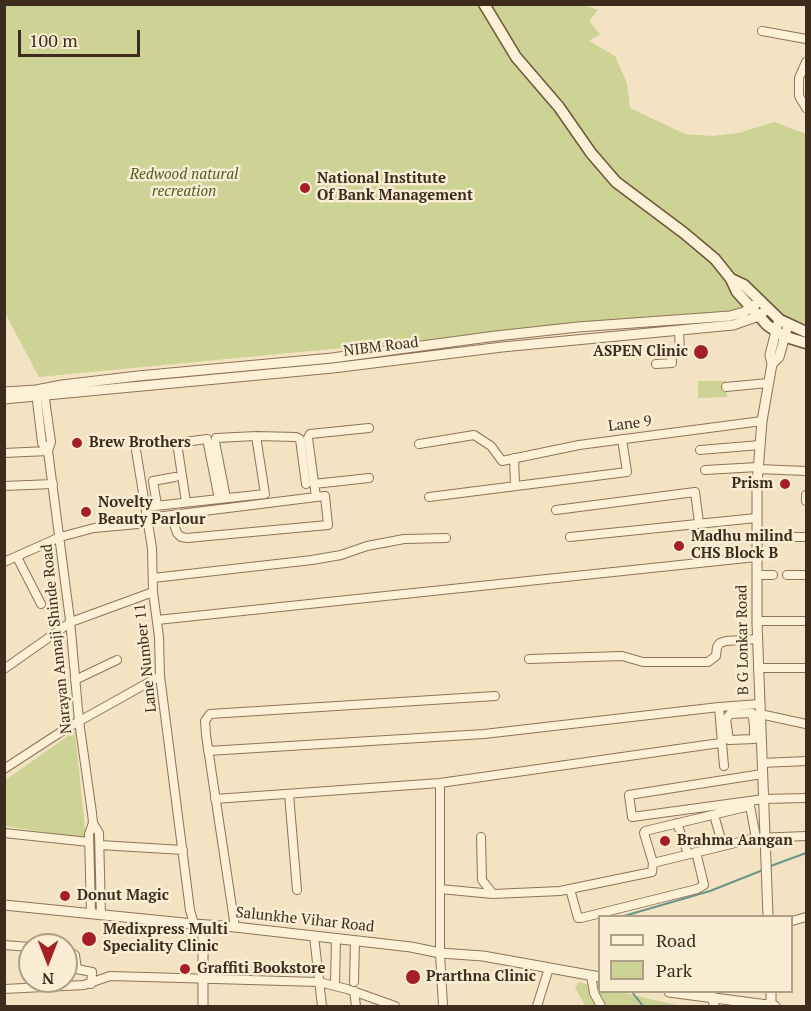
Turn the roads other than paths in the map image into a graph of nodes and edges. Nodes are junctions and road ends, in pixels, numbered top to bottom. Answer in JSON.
{"nodes":[{"id":1,"x":484,"y":4,"type":"edge"},
{"id":2,"x":762,"y":31,"type":"dead end"},
{"id":3,"x":807,"y":39,"type":"edge"},
{"id":4,"x":807,"y":62,"type":"edge"},
{"id":5,"x":807,"y":108,"type":"edge"},
{"id":6,"x":760,"y":308,"type":"junction"},
{"id":7,"x":731,"y":321,"type":"junction"},
{"id":8,"x":783,"y":322,"type":"junction"},
{"id":9,"x":679,"y":331,"type":"junction"},
{"id":10,"x":807,"y":332,"type":"edge"},
{"id":11,"x":780,"y":334,"type":"junction"},
{"id":12,"x":807,"y":343,"type":"edge"},
{"id":13,"x":656,"y":364,"type":"dead end"},
{"id":14,"x":768,"y":383,"type":"junction"},
{"id":15,"x":726,"y":387,"type":"dead end"},
{"id":16,"x":4,"y":392,"type":"edge"},
{"id":17,"x":40,"y":393,"type":"junction"},
{"id":18,"x":4,"y":399,"type":"edge"},
{"id":19,"x":762,"y":421,"type":"junction"},
{"id":20,"x":369,"y":428,"type":"dead end"},
{"id":21,"x":255,"y":436,"type":"junction"},
{"id":22,"x":622,"y":439,"type":"junction"},
{"id":23,"x":135,"y":444,"type":"dead end"},
{"id":24,"x":420,"y":444,"type":"dead end"},
{"id":25,"x":760,"y":445,"type":"junction"},
{"id":26,"x":700,"y":450,"type":"dead end"},
{"id":27,"x":48,"y":451,"type":"junction"},
{"id":28,"x":4,"y":453,"type":"edge"},
{"id":29,"x":514,"y":458,"type":"junction"},
{"id":30,"x":758,"y":468,"type":"junction"},
{"id":31,"x":705,"y":470,"type":"dead end"},
{"id":32,"x":807,"y":471,"type":"edge"},
{"id":33,"x":175,"y":477,"type":"dead end"},
{"id":34,"x":369,"y":478,"type":"dead end"},
{"id":35,"x":53,"y":484,"type":"junction"},
{"id":36,"x":310,"y":484,"type":"junction"},
{"id":37,"x":515,"y":485,"type":"junction"},
{"id":38,"x":4,"y":486,"type":"edge"},
{"id":39,"x":807,"y":495,"type":"edge"},
{"id":40,"x":316,"y":497,"type":"junction"},
{"id":41,"x":429,"y":497,"type":"dead end"},
{"id":42,"x":222,"y":498,"type":"junction"},
{"id":43,"x":807,"y":501,"type":"edge"},
{"id":44,"x":186,"y":502,"type":"junction"},
{"id":45,"x":157,"y":505,"type":"junction"},
{"id":46,"x":146,"y":507,"type":"junction"},
{"id":47,"x":556,"y":510,"type":"dead end"},
{"id":48,"x":171,"y":515,"type":"junction"},
{"id":49,"x":756,"y":518,"type":"junction"},
{"id":50,"x":149,"y":521,"type":"junction"},
{"id":51,"x":699,"y":523,"type":"junction"},
{"id":52,"x":60,"y":537,"type":"junction"},
{"id":53,"x":570,"y":537,"type":"dead end"},
{"id":54,"x":756,"y":537,"type":"junction"},
{"id":55,"x":807,"y":537,"type":"edge"},
{"id":56,"x":446,"y":538,"type":"dead end"},
{"id":57,"x":17,"y":557,"type":"junction"},
{"id":58,"x":756,"y":557,"type":"junction"},
{"id":59,"x":4,"y":562,"type":"edge"},
{"id":60,"x":757,"y":575,"type":"junction"},
{"id":61,"x":773,"y":575,"type":"dead end"},
{"id":62,"x":787,"y":575,"type":"dead end"},
{"id":63,"x":807,"y":575,"type":"edge"},
{"id":64,"x":153,"y":578,"type":"junction"},
{"id":65,"x":153,"y":592,"type":"junction"},
{"id":66,"x":41,"y":604,"type":"dead end"},
{"id":67,"x":157,"y":620,"type":"junction"},
{"id":68,"x":757,"y":621,"type":"junction"},
{"id":69,"x":807,"y":621,"type":"edge"},
{"id":70,"x":70,"y":622,"type":"junction"},
{"id":71,"x":757,"y":639,"type":"junction"},
{"id":72,"x":529,"y":659,"type":"dead end"},
{"id":73,"x":117,"y":660,"type":"dead end"},
{"id":74,"x":758,"y":668,"type":"junction"},
{"id":75,"x":807,"y":668,"type":"edge"},
{"id":76,"x":4,"y":669,"type":"edge"},
{"id":77,"x":160,"y":676,"type":"junction"},
{"id":78,"x":75,"y":680,"type":"junction"},
{"id":79,"x":495,"y":696,"type":"dead end"},
{"id":80,"x":719,"y":707,"type":"junction"},
{"id":81,"x":758,"y":717,"type":"junction"},
{"id":82,"x":78,"y":721,"type":"junction"},
{"id":83,"x":807,"y":724,"type":"edge"},
{"id":84,"x":724,"y":725,"type":"junction"},
{"id":85,"x":722,"y":743,"type":"junction"},
{"id":86,"x":208,"y":751,"type":"junction"},
{"id":87,"x":807,"y":762,"type":"edge"},
{"id":88,"x":762,"y":763,"type":"junction"},
{"id":89,"x":724,"y":766,"type":"dead end"},
{"id":90,"x":4,"y":769,"type":"edge"},
{"id":91,"x":762,"y":774,"type":"junction"},
{"id":92,"x":440,"y":783,"type":"junction"},
{"id":93,"x":289,"y":794,"type":"junction"},
{"id":94,"x":805,"y":798,"type":"dead end"},
{"id":95,"x":215,"y":799,"type":"junction"},
{"id":96,"x":764,"y":799,"type":"junction"},
{"id":97,"x":714,"y":814,"type":"junction"},
{"id":98,"x":93,"y":823,"type":"junction"},
{"id":99,"x":677,"y":823,"type":"junction"},
{"id":100,"x":4,"y":833,"type":"edge"},
{"id":101,"x":807,"y":836,"type":"edge"},
{"id":102,"x":481,"y":837,"type":"dead end"},
{"id":103,"x":761,"y":838,"type":"junction"},
{"id":104,"x":89,"y":842,"type":"junction"},
{"id":105,"x":100,"y":845,"type":"junction"},
{"id":106,"x":723,"y":846,"type":"junction"},
{"id":107,"x":183,"y":850,"type":"junction"},
{"id":108,"x":692,"y":853,"type":"junction"},
{"id":109,"x":653,"y":863,"type":"junction"},
{"id":110,"x":440,"y":889,"type":"junction"},
{"id":111,"x":570,"y":889,"type":"junction"},
{"id":112,"x":297,"y":890,"type":"dead end"},
{"id":113,"x":493,"y":894,"type":"junction"},
{"id":114,"x":4,"y":905,"type":"edge"},
{"id":115,"x":768,"y":913,"type":"edge"},
{"id":116,"x":96,"y":914,"type":"junction"},
{"id":117,"x":198,"y":925,"type":"junction"},
{"id":118,"x":235,"y":927,"type":"junction"},
{"id":119,"x":314,"y":936,"type":"junction"},
{"id":120,"x":336,"y":938,"type":"junction"},
{"id":121,"x":355,"y":941,"type":"junction"},
{"id":122,"x":440,"y":953,"type":"junction"},
{"id":123,"x":549,"y":968,"type":"junction"},
{"id":124,"x":78,"y":969,"type":"edge"},
{"id":125,"x":595,"y":976,"type":"edge"},
{"id":126,"x":203,"y":979,"type":"junction"},
{"id":127,"x":319,"y":982,"type":"junction"},
{"id":128,"x":354,"y":982,"type":"dead end"},
{"id":129,"x":91,"y":984,"type":"junction"},
{"id":130,"x":335,"y":985,"type":"junction"},
{"id":131,"x":4,"y":989,"type":"edge"},
{"id":132,"x":354,"y":991,"type":"junction"},
{"id":133,"x":675,"y":993,"type":"edge"},
{"id":134,"x":712,"y":999,"type":"edge"},
{"id":135,"x":203,"y":1006,"type":"edge"},
{"id":136,"x":322,"y":1006,"type":"edge"},
{"id":137,"x":356,"y":1006,"type":"edge"},
{"id":138,"x":395,"y":1006,"type":"edge"},
{"id":139,"x":443,"y":1006,"type":"edge"},
{"id":140,"x":537,"y":1006,"type":"edge"},
{"id":141,"x":601,"y":1006,"type":"edge"},
{"id":142,"x":769,"y":1006,"type":"edge"}],
"edges":[{"from":1,"to":6,"type":"main road"},
{"from":2,"to":3,"type":"street"},
{"from":4,"to":5,"type":"street"},
{"from":6,"to":7,"type":"street","name":"NIBM Road"},
{"from":6,"to":8,"type":"main road"},
{"from":6,"to":11,"type":"main road"},
{"from":7,"to":9,"type":"street","name":"NIBM Road"},
{"from":7,"to":17,"type":"street","name":"NIBM Road"},
{"from":8,"to":10,"type":"main road"},
{"from":8,"to":11,"type":"street","name":"B G Lonkar Road"},
{"from":9,"to":13,"type":"street"},
{"from":9,"to":17,"type":"street","name":"NIBM Road"},
{"from":11,"to":12,"type":"main road"},
{"from":11,"to":14,"type":"street","name":"B G Lonkar Road"},
{"from":14,"to":15,"type":"street"},
{"from":14,"to":19,"type":"street","name":"B G Lonkar Road"},
{"from":16,"to":17,"type":"street","name":"NIBM Road"},
{"from":17,"to":18,"type":"street","name":"NIBM Road"},
{"from":17,"to":27,"type":"street","name":"Narayan Annaji Shinde Road"},
{"from":19,"to":22,"type":"street","name":"Lane 9"},
{"from":19,"to":25,"type":"street","name":"B G Lonkar Road"},
{"from":20,"to":36,"type":"street"},
{"from":21,"to":36,"type":"street"},
{"from":21,"to":42,"type":"street"},
{"from":21,"to":42,"type":"street"},
{"from":22,"to":29,"type":"street","name":"Lane 9"},
{"from":22,"to":37,"type":"street"},
{"from":23,"to":46,"type":"street","name":"Lane Number 11"},
{"from":24,"to":29,"type":"street","name":"Lane 9"},
{"from":25,"to":26,"type":"street"},
{"from":25,"to":30,"type":"street","name":"B G Lonkar Road"},
{"from":27,"to":28,"type":"street"},
{"from":27,"to":35,"type":"street","name":"Narayan Annaji Shinde Road"},
{"from":29,"to":37,"type":"street"},
{"from":30,"to":31,"type":"street"},
{"from":30,"to":32,"type":"street"},
{"from":30,"to":49,"type":"street","name":"B G Lonkar Road"},
{"from":33,"to":45,"type":"street"},
{"from":34,"to":36,"type":"street"},
{"from":35,"to":38,"type":"street"},
{"from":35,"to":52,"type":"street","name":"Narayan Annaji Shinde Road"},
{"from":36,"to":40,"type":"street"},
{"from":37,"to":41,"type":"street"},
{"from":39,"to":43,"type":"street"},
{"from":40,"to":48,"type":"street"},
{"from":40,"to":48,"type":"street"},
{"from":42,"to":44,"type":"street"},
{"from":42,"to":44,"type":"street"},
{"from":44,"to":45,"type":"street"},
{"from":45,"to":46,"type":"street"},
{"from":46,"to":50,"type":"street","name":"Lane Number 11"},
{"from":47,"to":51,"type":"street"},
{"from":48,"to":50,"type":"street"},
{"from":49,"to":51,"type":"street"},
{"from":49,"to":54,"type":"street","name":"B G Lonkar Road"},
{"from":50,"to":52,"type":"street"},
{"from":50,"to":64,"type":"street","name":"Lane Number 11"},
{"from":51,"to":53,"type":"street"},
{"from":52,"to":57,"type":"street"},
{"from":52,"to":70,"type":"street","name":"Narayan Annaji Shinde Road"},
{"from":54,"to":55,"type":"street"},
{"from":54,"to":58,"type":"street","name":"B G Lonkar Road"},
{"from":56,"to":64,"type":"street"},
{"from":57,"to":59,"type":"street"},
{"from":57,"to":66,"type":"street"},
{"from":58,"to":60,"type":"street","name":"B G Lonkar Road"},
{"from":58,"to":67,"type":"street"},
{"from":60,"to":61,"type":"street"},
{"from":60,"to":68,"type":"street","name":"B G Lonkar Road"},
{"from":62,"to":63,"type":"street"},
{"from":64,"to":65,"type":"street","name":"Lane Number 11"},
{"from":65,"to":67,"type":"street","name":"Lane Number 11"},
{"from":65,"to":70,"type":"street"},
{"from":67,"to":77,"type":"street","name":"Lane Number 11"},
{"from":68,"to":69,"type":"street"},
{"from":68,"to":71,"type":"street","name":"B G Lonkar Road"},
{"from":70,"to":76,"type":"street"},
{"from":70,"to":78,"type":"street","name":"Narayan Annaji Shinde Road"},
{"from":71,"to":72,"type":"street"},
{"from":71,"to":74,"type":"street","name":"B G Lonkar Road"},
{"from":73,"to":78,"type":"street"},
{"from":74,"to":75,"type":"street"},
{"from":74,"to":81,"type":"street","name":"B G Lonkar Road"},
{"from":77,"to":82,"type":"street"},
{"from":77,"to":107,"type":"street","name":"Lane Number 11"},
{"from":78,"to":82,"type":"street","name":"Narayan Annaji Shinde Road"},
{"from":79,"to":86,"type":"street"},
{"from":80,"to":81,"type":"street"},
{"from":80,"to":84,"type":"street"},
{"from":80,"to":86,"type":"street"},
{"from":81,"to":83,"type":"street"},
{"from":81,"to":84,"type":"street"},
{"from":81,"to":84,"type":"street"},
{"from":81,"to":88,"type":"street","name":"B G Lonkar Road"},
{"from":82,"to":90,"type":"street"},
{"from":82,"to":98,"type":"street","name":"Narayan Annaji Shinde Road"},
{"from":84,"to":85,"type":"street"},
{"from":85,"to":89,"type":"street"},
{"from":85,"to":92,"type":"street"},
{"from":86,"to":95,"type":"street"},
{"from":87,"to":88,"type":"street"},
{"from":88,"to":91,"type":"street","name":"B G Lonkar Road"},
{"from":91,"to":96,"type":"street","name":"B G Lonkar Road"},
{"from":91,"to":96,"type":"street"},
{"from":92,"to":93,"type":"street"},
{"from":92,"to":110,"type":"street"},
{"from":93,"to":95,"type":"street"},
{"from":93,"to":112,"type":"street"},
{"from":94,"to":96,"type":"street"},
{"from":95,"to":118,"type":"street"},
{"from":96,"to":103,"type":"street","name":"B G Lonkar Road"},
{"from":97,"to":99,"type":"street"},
{"from":97,"to":103,"type":"street"},
{"from":97,"to":106,"type":"street"},
{"from":98,"to":104,"type":"street","name":"Narayan Annaji Shinde Road"},
{"from":98,"to":105,"type":"street","name":"Narayan Annaji Shinde Road"},
{"from":99,"to":108,"type":"street"},
{"from":99,"to":109,"type":"street"},
{"from":100,"to":104,"type":"street"},
{"from":101,"to":103,"type":"street"},
{"from":102,"to":113,"type":"street"},
{"from":103,"to":106,"type":"street"},
{"from":103,"to":115,"type":"street","name":"B G Lonkar Road"},
{"from":104,"to":116,"type":"street","name":"Narayan Annaji Shinde Road"},
{"from":105,"to":107,"type":"street"},
{"from":105,"to":116,"type":"street","name":"Narayan Annaji Shinde Road"},
{"from":106,"to":108,"type":"street"},
{"from":107,"to":117,"type":"street","name":"Lane Number 11"},
{"from":108,"to":109,"type":"street"},
{"from":108,"to":111,"type":"street"},
{"from":109,"to":111,"type":"street"},
{"from":110,"to":113,"type":"street"},
{"from":110,"to":122,"type":"street"},
{"from":111,"to":113,"type":"street"},
{"from":114,"to":116,"type":"street","name":"Salunkhe Vihar Road"},
{"from":116,"to":117,"type":"street","name":"Salunkhe Vihar Road"},
{"from":117,"to":118,"type":"street","name":"Salunkhe Vihar Road"},
{"from":117,"to":126,"type":"street"},
{"from":118,"to":119,"type":"street","name":"Salunkhe Vihar Road"},
{"from":119,"to":120,"type":"street","name":"Salunkhe Vihar Road"},
{"from":119,"to":127,"type":"street"},
{"from":120,"to":121,"type":"street","name":"Salunkhe Vihar Road"},
{"from":120,"to":130,"type":"street"},
{"from":121,"to":122,"type":"street","name":"Salunkhe Vihar Road"},
{"from":121,"to":128,"type":"street"},
{"from":122,"to":123,"type":"street","name":"Salunkhe Vihar Road"},
{"from":122,"to":139,"type":"street"},
{"from":123,"to":125,"type":"street","name":"Salunkhe Vihar Road"},
{"from":123,"to":140,"type":"street"},
{"from":124,"to":129,"type":"street"},
{"from":125,"to":141,"type":"street"},
{"from":126,"to":127,"type":"street"},
{"from":126,"to":129,"type":"street"},
{"from":126,"to":135,"type":"street"},
{"from":127,"to":130,"type":"street"},
{"from":127,"to":136,"type":"street"},
{"from":129,"to":131,"type":"street"},
{"from":130,"to":132,"type":"street"},
{"from":132,"to":137,"type":"street"},
{"from":132,"to":138,"type":"street"},
{"from":133,"to":134,"type":"street"},
{"from":134,"to":142,"type":"street"}]}
